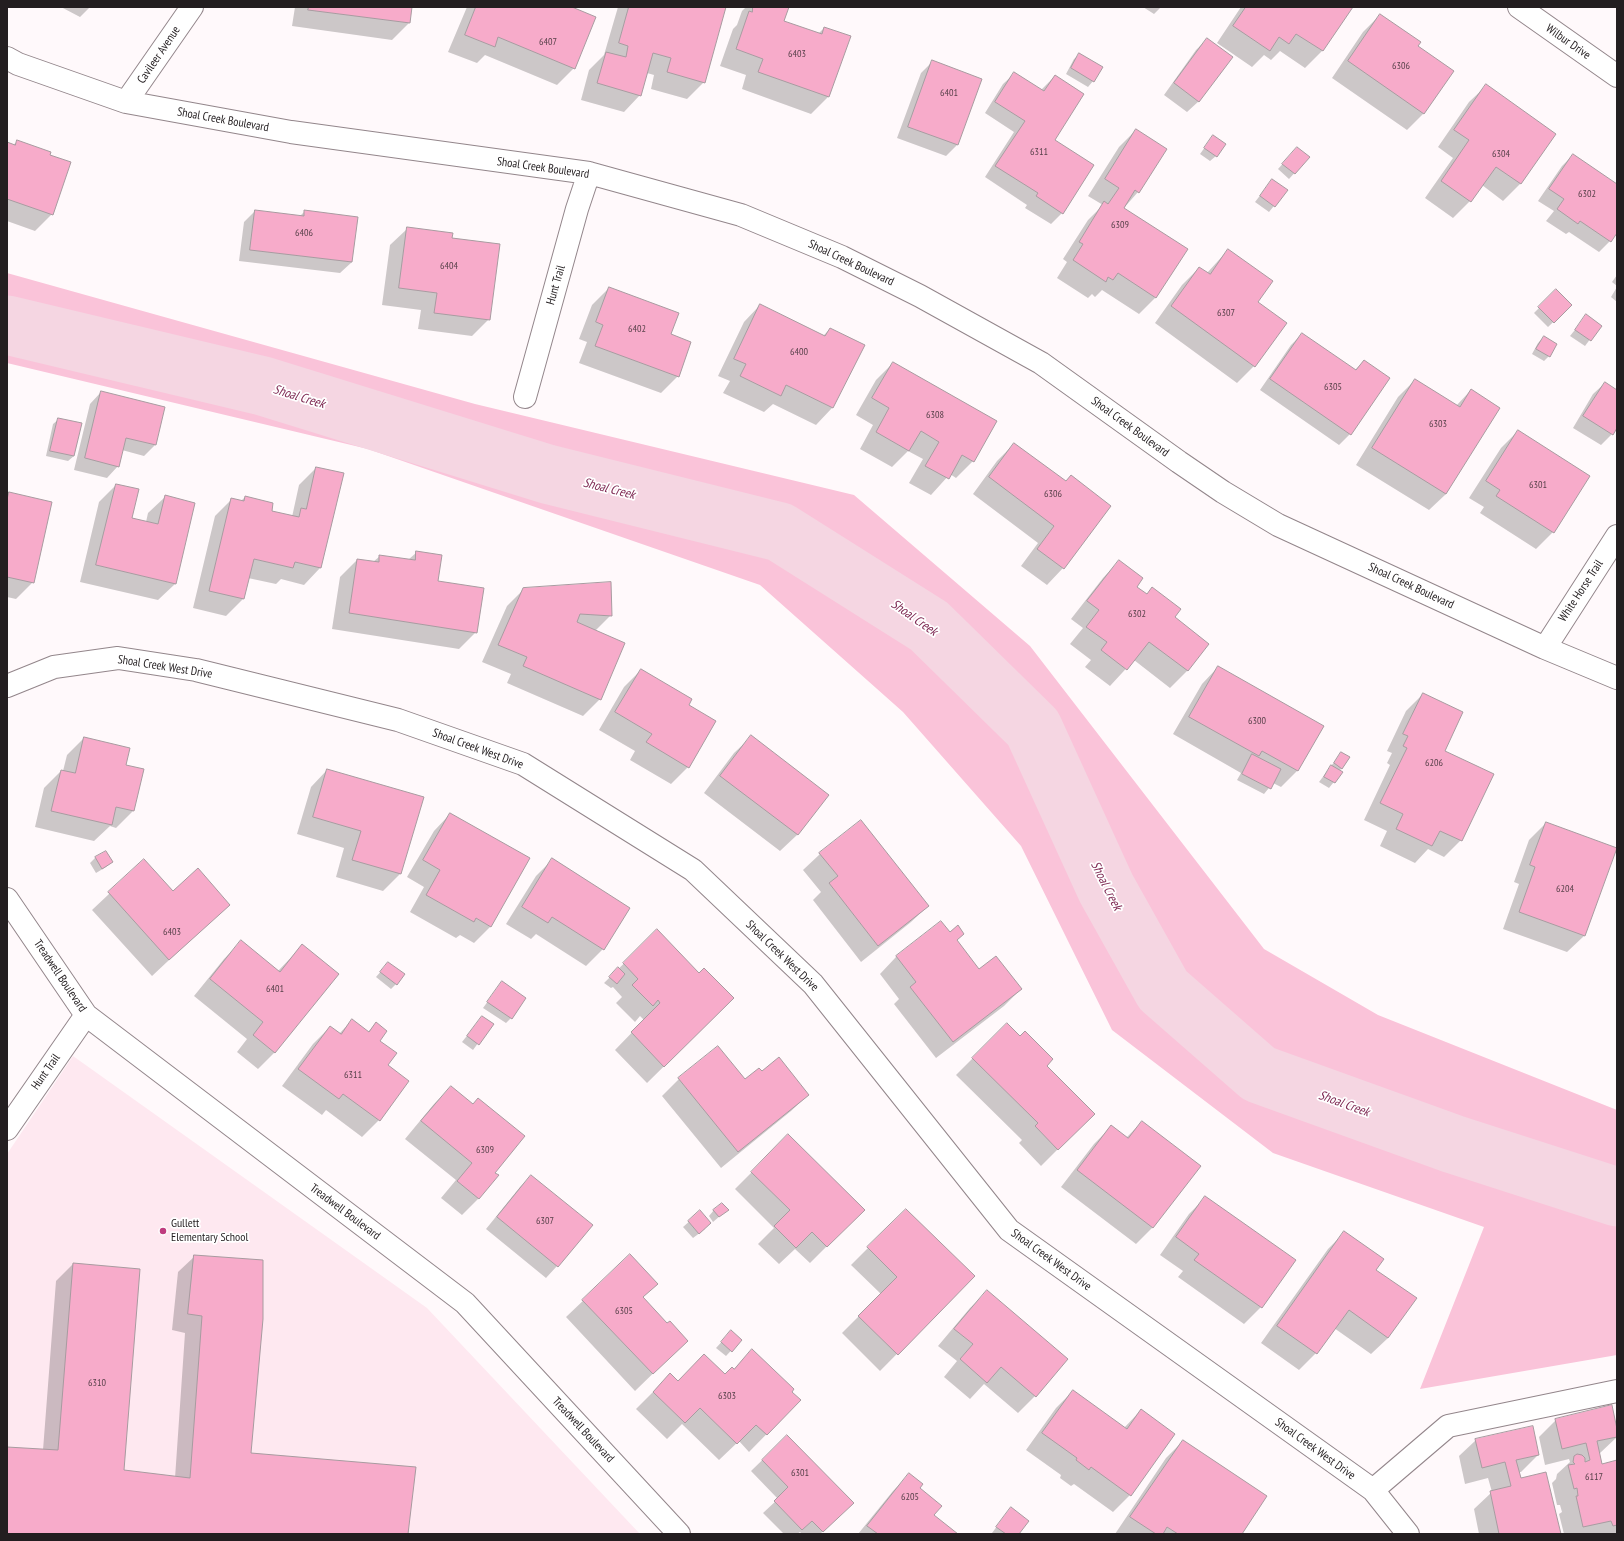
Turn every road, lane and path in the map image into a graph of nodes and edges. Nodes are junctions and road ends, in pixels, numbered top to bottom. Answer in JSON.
{"nodes":[{"id":1,"x":192,"y":7,"type":"edge"},
{"id":2,"x":1519,"y":7,"type":"edge"},
{"id":3,"x":7,"y":58,"type":"edge"},
{"id":4,"x":1617,"y":76,"type":"edge"},
{"id":5,"x":126,"y":102,"type":"junction"},
{"id":6,"x":589,"y":173,"type":"junction"},
{"id":7,"x":525,"y":397,"type":"dead end"},
{"id":8,"x":1617,"y":536,"type":"edge"},
{"id":9,"x":1545,"y":648,"type":"junction"},
{"id":10,"x":1617,"y":678,"type":"edge"},
{"id":11,"x":7,"y":686,"type":"edge"},
{"id":12,"x":7,"y":899,"type":"edge"},
{"id":13,"x":86,"y":1015,"type":"junction"},
{"id":14,"x":7,"y":1129,"type":"edge"},
{"id":15,"x":1617,"y":1390,"type":"edge"},
{"id":16,"x":1373,"y":1490,"type":"junction"},
{"id":17,"x":679,"y":1534,"type":"edge"},
{"id":18,"x":1408,"y":1534,"type":"edge"}],
"edges":[{"from":1,"to":5,"type":"street","name":"Cavileer Avenue"},
{"from":2,"to":4,"type":"street","name":"Wilbur Drive"},
{"from":3,"to":5,"type":"street","name":"Shoal Creek Boulevard"},
{"from":5,"to":6,"type":"street","name":"Shoal Creek Boulevard"},
{"from":6,"to":7,"type":"street","name":"Hunt Trail"},
{"from":6,"to":9,"type":"street","name":"Shoal Creek Boulevard"},
{"from":8,"to":9,"type":"street","name":"White Horse Trail"},
{"from":9,"to":10,"type":"street","name":"Shoal Creek Boulevard"},
{"from":11,"to":16,"type":"street","name":"Shoal Creek West Drive"},
{"from":12,"to":13,"type":"street","name":"Treadwell Boulevard"},
{"from":13,"to":14,"type":"street","name":"Hunt Trail"},
{"from":13,"to":17,"type":"street","name":"Treadwell Boulevard"},
{"from":15,"to":16,"type":"street"},
{"from":16,"to":18,"type":"street","name":"Shoal Creek West Drive"}]}
